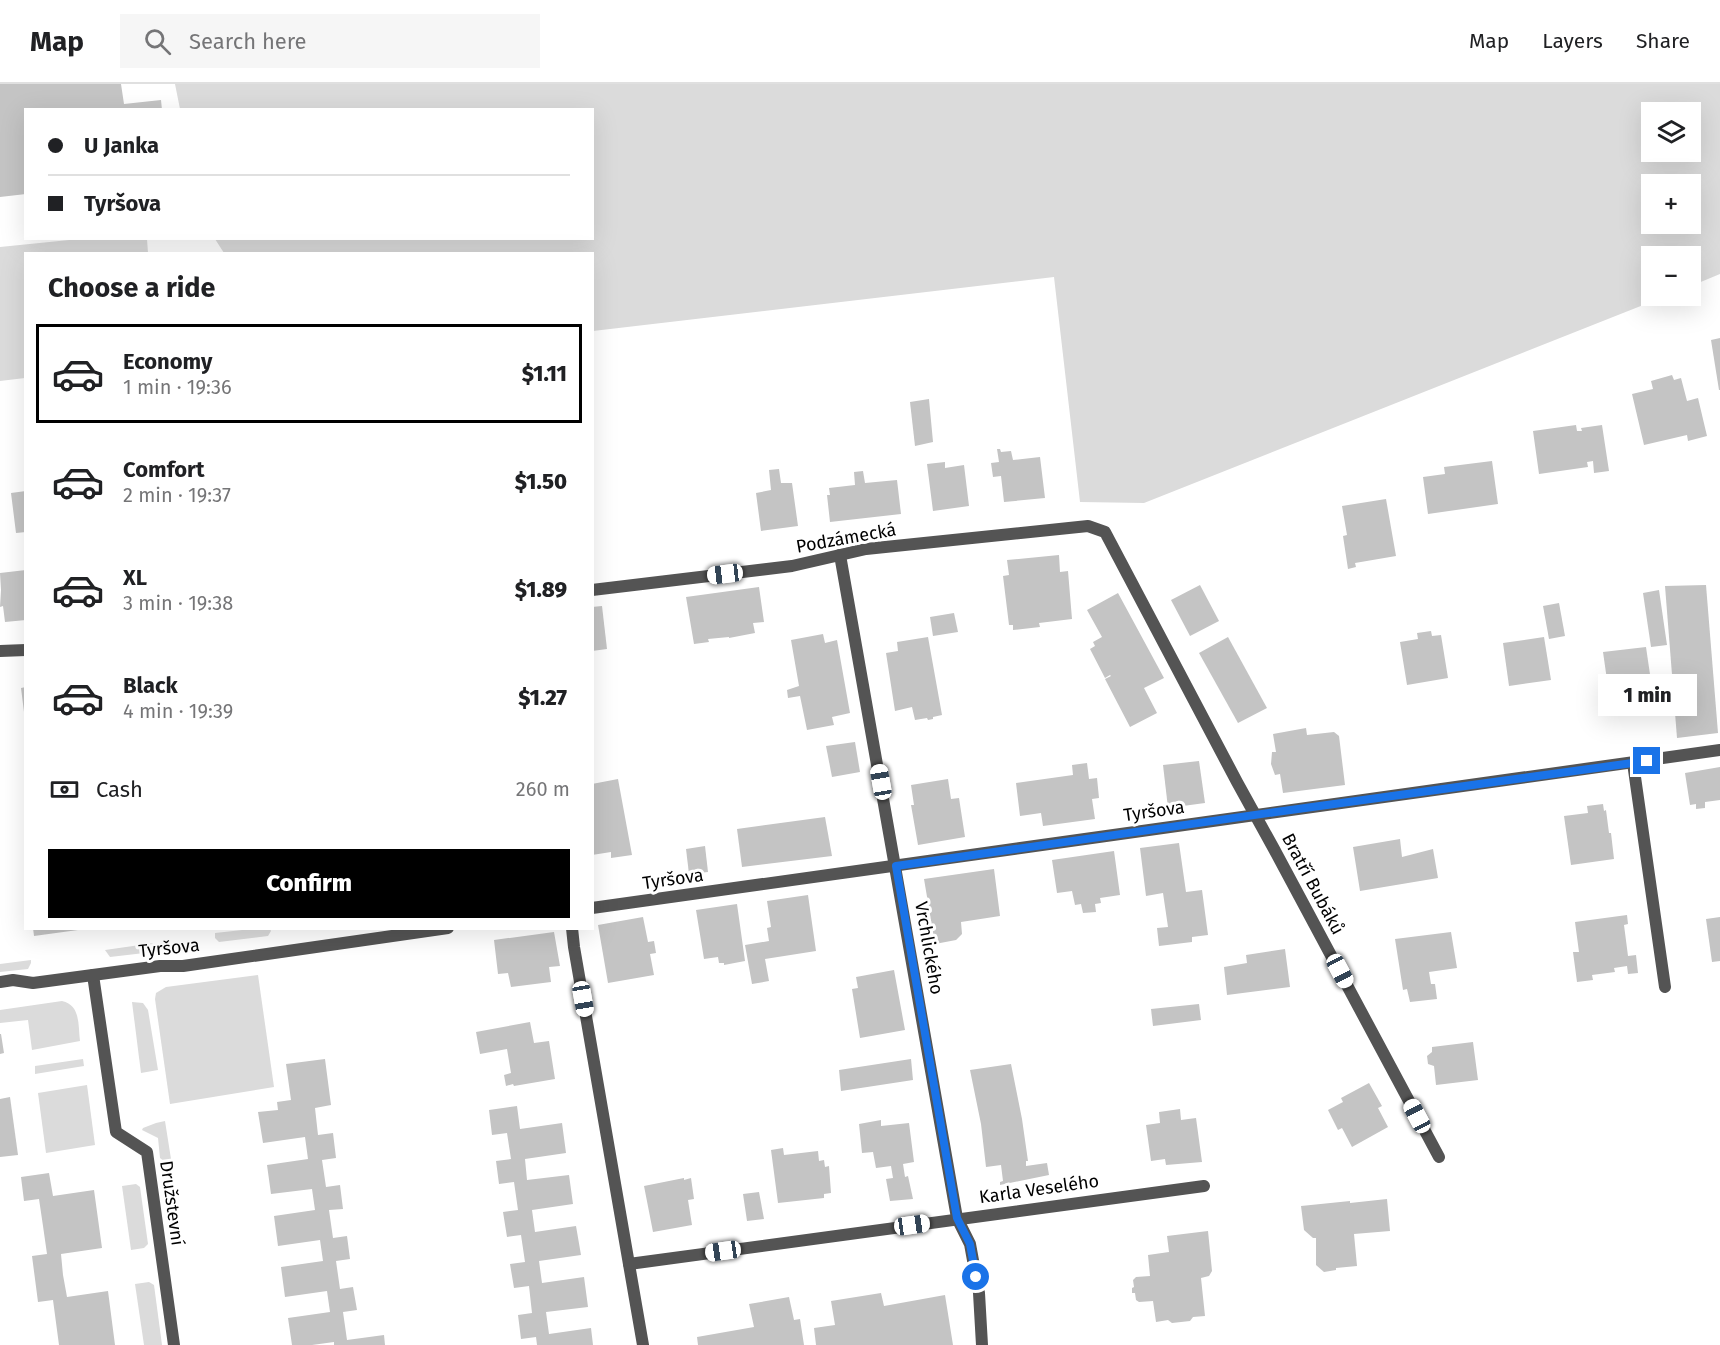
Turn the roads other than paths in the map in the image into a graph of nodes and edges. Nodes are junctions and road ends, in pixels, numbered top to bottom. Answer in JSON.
{"nodes":[{"id":1,"x":1105,"y":532,"type":"joint"},
{"id":2,"x":840,"y":555,"type":"junction"},
{"id":3,"x":594,"y":590,"type":"edge"},
{"id":4,"x":24,"y":650,"type":"edge"},
{"id":5,"x":0,"y":651,"type":"edge"},
{"id":6,"x":1720,"y":750,"type":"edge"},
{"id":7,"x":1633,"y":763,"type":"junction"},
{"id":8,"x":1256,"y":814,"type":"junction"},
{"id":9,"x":896,"y":866,"type":"junction"},
{"id":10,"x":594,"y":908,"type":"edge"},
{"id":11,"x":434,"y":930,"type":"edge"},
{"id":12,"x":572,"y":930,"type":"edge"},
{"id":13,"x":93,"y":975,"type":"junction"},
{"id":14,"x":0,"y":982,"type":"edge"},
{"id":15,"x":1665,"y":987,"type":"dead end"},
{"id":16,"x":1439,"y":1157,"type":"dead end"},
{"id":17,"x":1204,"y":1186,"type":"dead end"},
{"id":18,"x":957,"y":1218,"type":"junction"},
{"id":19,"x":629,"y":1264,"type":"junction"},
{"id":20,"x":174,"y":1345,"type":"edge"},
{"id":21,"x":643,"y":1345,"type":"edge"},
{"id":22,"x":982,"y":1345,"type":"edge"}],
"edges":[{"from":1,"to":2,"type":"street","name":"Podzámecká"},
{"from":1,"to":8,"type":"street","name":"Bratří Bubáků"},
{"from":2,"to":3,"type":"street","name":"Podzámecká"},
{"from":2,"to":9,"type":"street","name":"Vrchlického"},
{"from":4,"to":5,"type":"street"},
{"from":6,"to":7,"type":"street","name":"Tyršova"},
{"from":7,"to":8,"type":"street","name":"Tyršova"},
{"from":7,"to":15,"type":"street"},
{"from":8,"to":9,"type":"street","name":"Tyršova"},
{"from":8,"to":16,"type":"street","name":"Bratří Bubáků"},
{"from":9,"to":10,"type":"street","name":"Tyršova"},
{"from":9,"to":18,"type":"street","name":"Vrchlického"},
{"from":11,"to":13,"type":"street","name":"Tyršova"},
{"from":12,"to":19,"type":"street"},
{"from":13,"to":14,"type":"street","name":"Tyršova"},
{"from":13,"to":20,"type":"street","name":"Družstevní"},
{"from":17,"to":18,"type":"street","name":"Karla Veselého"},
{"from":18,"to":19,"type":"street","name":"Karla Veselého"},
{"from":18,"to":22,"type":"street","name":"Vrchlického"},
{"from":19,"to":21,"type":"street"}]}
